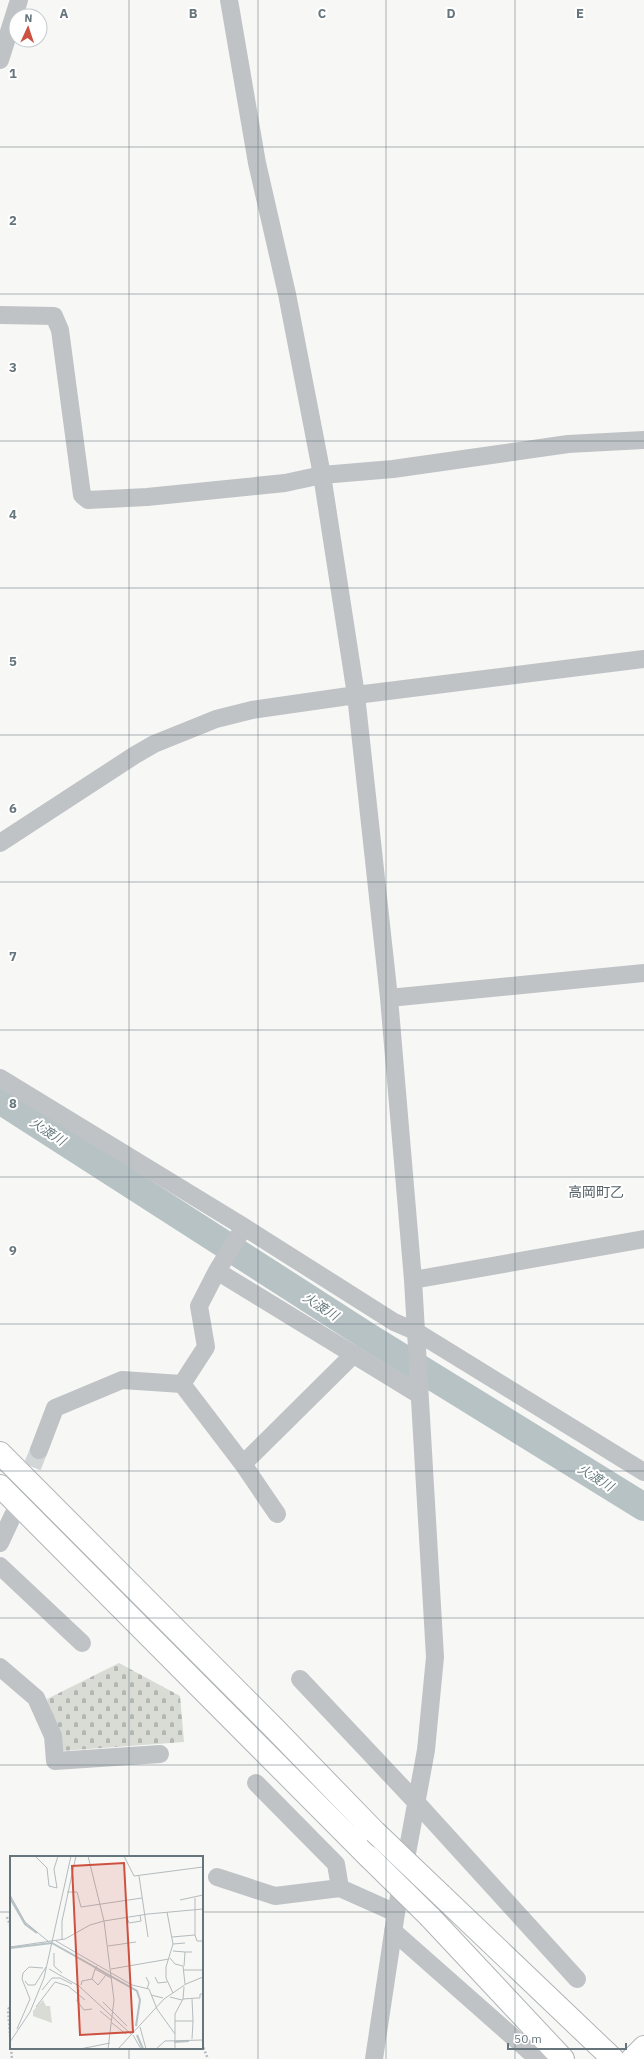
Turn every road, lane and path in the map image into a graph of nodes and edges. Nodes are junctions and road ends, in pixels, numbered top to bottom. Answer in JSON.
{"nodes":[{"id":1,"x":19,"y":0,"type":"edge"},
{"id":2,"x":229,"y":0,"type":"edge"},
{"id":3,"x":0,"y":60,"type":"edge"},
{"id":4,"x":0,"y":315,"type":"edge"},
{"id":5,"x":644,"y":440,"type":"edge"},
{"id":6,"x":322,"y":475,"type":"junction"},
{"id":7,"x":644,"y":659,"type":"edge"},
{"id":8,"x":356,"y":695,"type":"junction"},
{"id":9,"x":0,"y":843,"type":"edge"},
{"id":10,"x":644,"y":973,"type":"edge"},
{"id":11,"x":389,"y":998,"type":"junction"},
{"id":12,"x":0,"y":1078,"type":"edge"},
{"id":13,"x":241,"y":1231,"type":"junction"},
{"id":14,"x":644,"y":1239,"type":"edge"},
{"id":15,"x":220,"y":1266,"type":"junction"},
{"id":16,"x":413,"y":1280,"type":"junction"},
{"id":17,"x":415,"y":1335,"type":"junction"},
{"id":18,"x":354,"y":1354,"type":"junction"},
{"id":19,"x":182,"y":1384,"type":"junction"},
{"id":20,"x":418,"y":1387,"type":"junction"},
{"id":21,"x":39,"y":1450,"type":"tunnel mouth"},
{"id":22,"x":0,"y":1453,"type":"edge"},
{"id":23,"x":243,"y":1464,"type":"junction"},
{"id":24,"x":644,"y":1472,"type":"edge"},
{"id":25,"x":0,"y":1486,"type":"edge"},
{"id":26,"x":277,"y":1514,"type":"dead end"},
{"id":27,"x":13,"y":1515,"type":"dead end"},
{"id":28,"x":0,"y":1543,"type":"edge"},
{"id":29,"x":0,"y":1566,"type":"edge"},
{"id":30,"x":82,"y":1643,"type":"dead end"},
{"id":31,"x":0,"y":1667,"type":"edge"},
{"id":32,"x":300,"y":1679,"type":"dead end"},
{"id":33,"x":160,"y":1754,"type":"dead end"},
{"id":34,"x":256,"y":1783,"type":"dead end"},
{"id":35,"x":416,"y":1802,"type":"junction"},
{"id":36,"x":217,"y":1877,"type":"dead end"},
{"id":37,"x":340,"y":1888,"type":"junction"},
{"id":38,"x":7,"y":1917,"type":"dead end"},
{"id":39,"x":394,"y":1922,"type":"junction"},
{"id":40,"x":10,"y":1925,"type":"edge"},
{"id":41,"x":577,"y":1979,"type":"dead end"},
{"id":42,"x":10,"y":2006,"type":"edge"},
{"id":43,"x":10,"y":2035,"type":"edge"},
{"id":44,"x":203,"y":2046,"type":"edge"},
{"id":45,"x":644,"y":2047,"type":"edge"},
{"id":46,"x":11,"y":2049,"type":"edge"},
{"id":47,"x":12,"y":2059,"type":"edge"},
{"id":48,"x":208,"y":2059,"type":"edge"},
{"id":49,"x":374,"y":2059,"type":"edge"},
{"id":50,"x":538,"y":2059,"type":"edge"},
{"id":51,"x":563,"y":2059,"type":"edge"},
{"id":52,"x":614,"y":2059,"type":"edge"},
{"id":53,"x":632,"y":2059,"type":"edge"}],
"edges":[{"from":1,"to":3,"type":"street"},
{"from":2,"to":6,"type":"street"},
{"from":4,"to":6,"type":"street"},
{"from":5,"to":6,"type":"street"},
{"from":6,"to":8,"type":"street"},
{"from":7,"to":8,"type":"street"},
{"from":8,"to":9,"type":"street"},
{"from":8,"to":11,"type":"street"},
{"from":10,"to":11,"type":"street"},
{"from":11,"to":16,"type":"street"},
{"from":12,"to":13,"type":"street"},
{"from":13,"to":15,"type":"street"},
{"from":13,"to":17,"type":"street"},
{"from":14,"to":16,"type":"street"},
{"from":15,"to":18,"type":"street"},
{"from":15,"to":19,"type":"street"},
{"from":16,"to":17,"type":"street"},
{"from":17,"to":20,"type":"street"},
{"from":17,"to":24,"type":"street"},
{"from":18,"to":20,"type":"street"},
{"from":18,"to":23,"type":"street"},
{"from":19,"to":21,"type":"street"},
{"from":19,"to":23,"type":"street"},
{"from":20,"to":35,"type":"street"},
{"from":22,"to":52,"type":"highway","bridge":true},
{"from":23,"to":26,"type":"street"},
{"from":25,"to":51,"type":"highway","bridge":true},
{"from":27,"to":28,"type":"street"},
{"from":29,"to":30,"type":"street"},
{"from":31,"to":33,"type":"street"},
{"from":32,"to":35,"type":"street"},
{"from":34,"to":37,"type":"street"},
{"from":35,"to":39,"type":"street"},
{"from":35,"to":41,"type":"street"},
{"from":36,"to":37,"type":"street"},
{"from":37,"to":39,"type":"street"},
{"from":38,"to":40,"type":"path"},
{"from":39,"to":49,"type":"street"},
{"from":39,"to":50,"type":"street"},
{"from":42,"to":43,"type":"path"},
{"from":44,"to":48,"type":"path"},
{"from":45,"to":53,"type":"highway"},
{"from":46,"to":47,"type":"path"}]}
